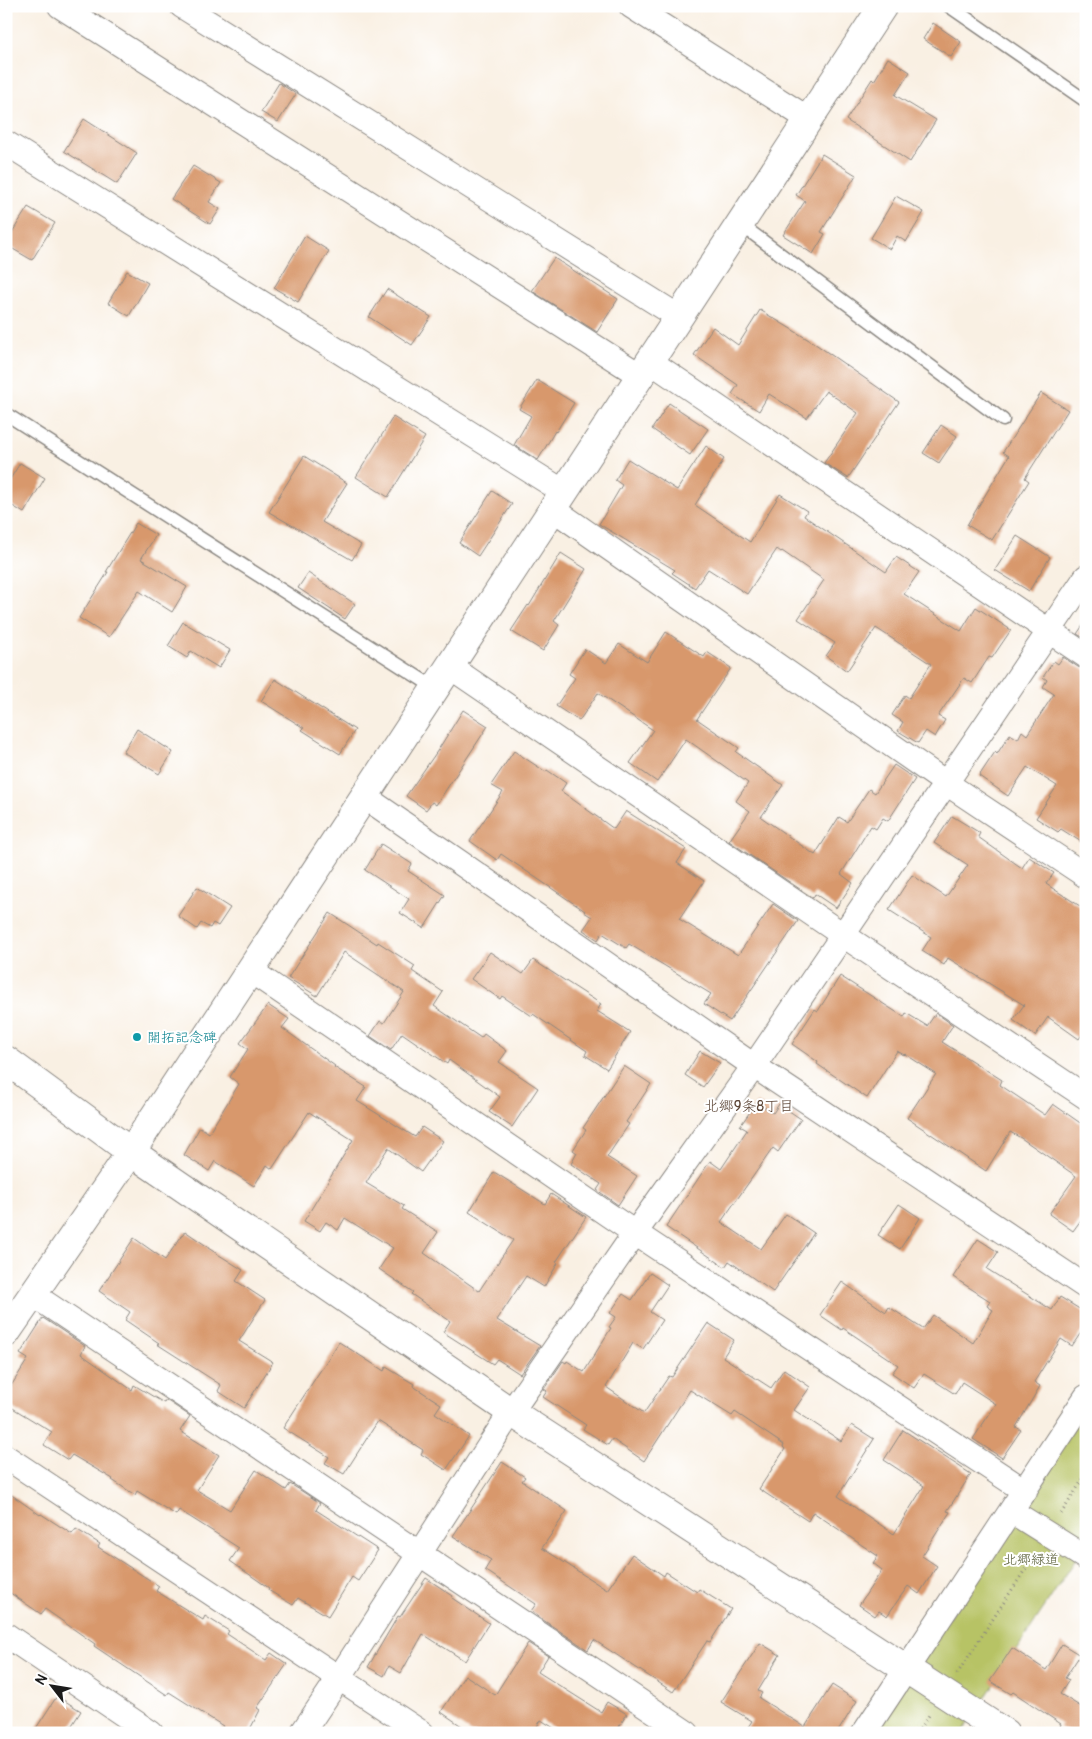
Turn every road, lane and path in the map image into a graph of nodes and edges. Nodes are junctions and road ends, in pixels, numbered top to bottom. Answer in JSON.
{"nodes":[{"id":1,"x":60,"y":6,"type":"edge"},
{"id":2,"x":182,"y":6,"type":"edge"},
{"id":3,"x":631,"y":6,"type":"edge"},
{"id":4,"x":884,"y":6,"type":"edge"},
{"id":5,"x":949,"y":6,"type":"edge"},
{"id":6,"x":1086,"y":101,"type":"edge"},
{"id":7,"x":810,"y":120,"type":"junction"},
{"id":8,"x":6,"y":142,"type":"edge"},
{"id":9,"x":740,"y":224,"type":"junction"},
{"id":10,"x":679,"y":317,"type":"junction"},
{"id":11,"x":646,"y":369,"type":"junction"},
{"id":12,"x":6,"y":414,"type":"edge"},
{"id":13,"x":1003,"y":420,"type":"dead end"},
{"id":14,"x":558,"y":500,"type":"junction"},
{"id":15,"x":1086,"y":577,"type":"edge"},
{"id":16,"x":1049,"y":632,"type":"junction"},
{"id":17,"x":1086,"y":656,"type":"edge"},
{"id":18,"x":450,"y":666,"type":"junction"},
{"id":19,"x":435,"y":688,"type":"junction"},
{"id":20,"x":946,"y":783,"type":"junction"},
{"id":21,"x":364,"y":797,"type":"junction"},
{"id":22,"x":1086,"y":876,"type":"edge"},
{"id":23,"x":843,"y":935,"type":"junction"},
{"id":24,"x":251,"y":971,"type":"junction"},
{"id":25,"x":6,"y":1060,"type":"edge"},
{"id":26,"x":754,"y":1066,"type":"junction"},
{"id":27,"x":1086,"y":1097,"type":"edge"},
{"id":28,"x":131,"y":1152,"type":"junction"},
{"id":29,"x":635,"y":1233,"type":"junction"},
{"id":30,"x":1086,"y":1287,"type":"edge"},
{"id":31,"x":32,"y":1294,"type":"junction"},
{"id":32,"x":6,"y":1333,"type":"edge"},
{"id":33,"x":1086,"y":1397,"type":"edge"},
{"id":34,"x":511,"y":1412,"type":"junction"},
{"id":35,"x":6,"y":1457,"type":"edge"},
{"id":36,"x":1086,"y":1474,"type":"edge"},
{"id":37,"x":1024,"y":1491,"type":"junction"},
{"id":38,"x":1011,"y":1511,"type":"junction"},
{"id":39,"x":1048,"y":1534,"type":"junction"},
{"id":40,"x":420,"y":1554,"type":"junction"},
{"id":41,"x":1086,"y":1558,"type":"edge"},
{"id":42,"x":6,"y":1635,"type":"edge"},
{"id":43,"x":906,"y":1668,"type":"junction"},
{"id":44,"x":339,"y":1678,"type":"junction"},
{"id":45,"x":945,"y":1693,"type":"junction"},
{"id":46,"x":151,"y":1733,"type":"edge"},
{"id":47,"x":302,"y":1733,"type":"edge"},
{"id":48,"x":422,"y":1733,"type":"edge"},
{"id":49,"x":687,"y":1733,"type":"edge"},
{"id":50,"x":864,"y":1733,"type":"edge"},
{"id":51,"x":917,"y":1733,"type":"edge"},
{"id":52,"x":1005,"y":1733,"type":"edge"}],
"edges":[{"from":1,"to":11,"type":"street"},
{"from":2,"to":10,"type":"street"},
{"from":3,"to":7,"type":"street"},
{"from":4,"to":7,"type":"street"},
{"from":5,"to":6,"type":"lane"},
{"from":7,"to":9,"type":"street"},
{"from":8,"to":14,"type":"street"},
{"from":9,"to":10,"type":"street"},
{"from":9,"to":13,"type":"lane"},
{"from":10,"to":11,"type":"street"},
{"from":11,"to":14,"type":"street"},
{"from":11,"to":16,"type":"street"},
{"from":12,"to":19,"type":"lane"},
{"from":14,"to":18,"type":"street"},
{"from":14,"to":20,"type":"street"},
{"from":15,"to":16,"type":"street"},
{"from":16,"to":17,"type":"street"},
{"from":16,"to":20,"type":"street"},
{"from":18,"to":19,"type":"street"},
{"from":18,"to":23,"type":"street"},
{"from":19,"to":21,"type":"street"},
{"from":20,"to":22,"type":"street"},
{"from":20,"to":23,"type":"street"},
{"from":21,"to":24,"type":"street"},
{"from":21,"to":26,"type":"street"},
{"from":23,"to":26,"type":"street"},
{"from":23,"to":27,"type":"street"},
{"from":24,"to":28,"type":"street"},
{"from":24,"to":29,"type":"street"},
{"from":25,"to":28,"type":"street"},
{"from":26,"to":29,"type":"street"},
{"from":26,"to":30,"type":"street"},
{"from":28,"to":31,"type":"street"},
{"from":28,"to":34,"type":"street"},
{"from":29,"to":34,"type":"street"},
{"from":29,"to":37,"type":"street"},
{"from":31,"to":32,"type":"street"},
{"from":31,"to":40,"type":"street"},
{"from":33,"to":37,"type":"street"},
{"from":34,"to":40,"type":"street"},
{"from":34,"to":43,"type":"street"},
{"from":35,"to":44,"type":"street"},
{"from":36,"to":39,"type":"path"},
{"from":37,"to":38,"type":"street"},
{"from":38,"to":39,"type":"street"},
{"from":38,"to":43,"type":"street"},
{"from":39,"to":41,"type":"street"},
{"from":39,"to":45,"type":"path"},
{"from":40,"to":44,"type":"street"},
{"from":40,"to":49,"type":"street"},
{"from":42,"to":46,"type":"street"},
{"from":43,"to":45,"type":"street"},
{"from":43,"to":50,"type":"street"},
{"from":44,"to":47,"type":"street"},
{"from":44,"to":48,"type":"street"},
{"from":45,"to":51,"type":"path"},
{"from":45,"to":52,"type":"street"}]}
